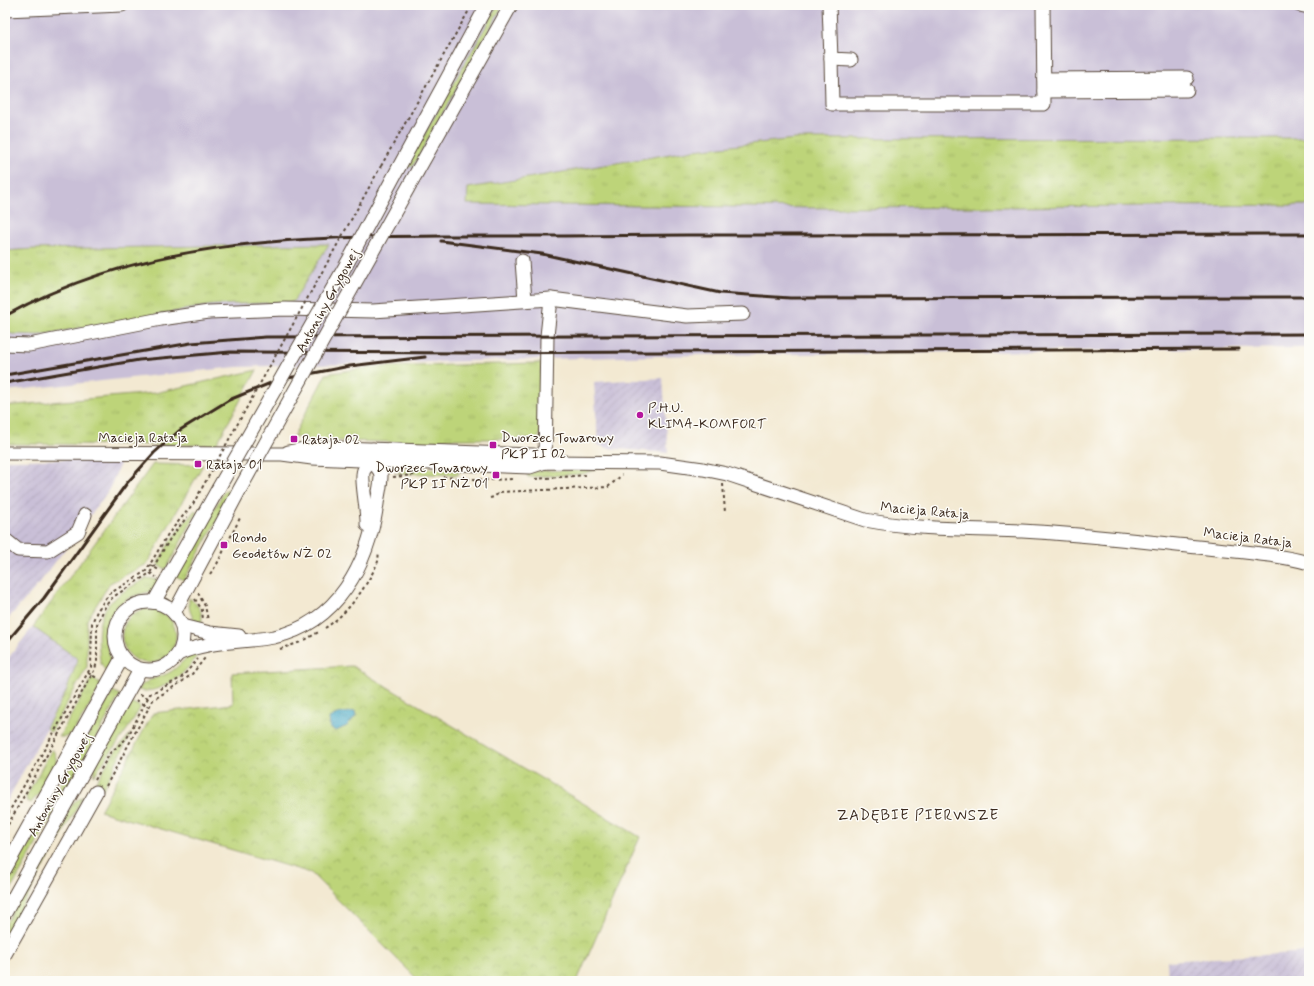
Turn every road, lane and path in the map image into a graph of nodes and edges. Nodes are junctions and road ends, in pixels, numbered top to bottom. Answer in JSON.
{"nodes":[{"id":1,"x":122,"y":5,"type":"edge"},
{"id":2,"x":472,"y":5,"type":"edge"},
{"id":3,"x":487,"y":5,"type":"edge"},
{"id":4,"x":511,"y":5,"type":"edge"},
{"id":5,"x":829,"y":5,"type":"edge"},
{"id":6,"x":1043,"y":5,"type":"edge"},
{"id":7,"x":1298,"y":5,"type":"edge"},
{"id":8,"x":1309,"y":7,"type":"edge"},
{"id":9,"x":5,"y":10,"type":"edge"},
{"id":10,"x":832,"y":59,"type":"junction"},
{"id":11,"x":850,"y":60,"type":"dead end"},
{"id":12,"x":1187,"y":84,"type":"dead end"},
{"id":13,"x":1044,"y":85,"type":"junction"},
{"id":14,"x":522,"y":261,"type":"dead end"},
{"id":15,"x":551,"y":299,"type":"junction"},
{"id":16,"x":525,"y":300,"type":"junction"},
{"id":17,"x":743,"y":314,"type":"dead end"},
{"id":18,"x":5,"y":344,"type":"edge"},
{"id":19,"x":5,"y":453,"type":"edge"},
{"id":20,"x":372,"y":454,"type":"junction"},
{"id":21,"x":545,"y":462,"type":"junction"},
{"id":22,"x":625,"y":471,"type":"dead end"},
{"id":23,"x":722,"y":473,"type":"junction"},
{"id":24,"x":490,"y":498,"type":"dead end"},
{"id":25,"x":191,"y":512,"type":"dead end"},
{"id":26,"x":725,"y":513,"type":"dead end"},
{"id":27,"x":85,"y":515,"type":"dead end"},
{"id":28,"x":7,"y":541,"type":"dead end"},
{"id":29,"x":365,"y":551,"type":"junction"},
{"id":30,"x":1309,"y":563,"type":"edge"},
{"id":31,"x":197,"y":591,"type":"dead end"},
{"id":32,"x":154,"y":602,"type":"junction"},
{"id":33,"x":174,"y":613,"type":"junction"},
{"id":34,"x":182,"y":626,"type":"junction"},
{"id":35,"x":209,"y":639,"type":"junction"},
{"id":36,"x":178,"y":654,"type":"junction"},
{"id":37,"x":122,"y":658,"type":"junction"},
{"id":38,"x":140,"y":670,"type":"junction"},
{"id":39,"x":100,"y":790,"type":"joint"},
{"id":40,"x":5,"y":819,"type":"edge"},
{"id":41,"x":5,"y":830,"type":"edge"},
{"id":42,"x":5,"y":869,"type":"edge"},
{"id":43,"x":5,"y":913,"type":"edge"},
{"id":44,"x":5,"y":954,"type":"edge"}],
"edges":[{"from":1,"to":9,"type":"street"},
{"from":2,"to":40,"type":"path","bridge":true},
{"from":3,"to":32,"type":"street","name":"Antoniny Grygowej","bridge":true},
{"from":4,"to":33,"type":"street","name":"Antoniny Grygowej","bridge":true},
{"from":5,"to":10,"type":"street"},
{"from":6,"to":13,"type":"street"},
{"from":7,"to":8,"type":"street"},
{"from":10,"to":11,"type":"street"},
{"from":10,"to":13,"type":"street"},
{"from":12,"to":13,"type":"street"},
{"from":14,"to":16,"type":"street"},
{"from":15,"to":16,"type":"street"},
{"from":15,"to":17,"type":"street"},
{"from":15,"to":21,"type":"street"},
{"from":16,"to":18,"type":"street"},
{"from":19,"to":20,"type":"street","name":"Macieja Rataja"},
{"from":20,"to":21,"type":"street","name":"Macieja Rataja"},
{"from":20,"to":29,"type":"street"},
{"from":20,"to":29,"type":"street"},
{"from":21,"to":23,"type":"street","name":"Macieja Rataja"},
{"from":22,"to":24,"type":"path"},
{"from":23,"to":26,"type":"path"},
{"from":23,"to":30,"type":"street","name":"Macieja Rataja"},
{"from":25,"to":41,"type":"path"},
{"from":27,"to":28,"type":"street"},
{"from":29,"to":35,"type":"street"},
{"from":31,"to":35,"type":"path"},
{"from":32,"to":33,"type":"street"},
{"from":32,"to":37,"type":"street"},
{"from":33,"to":34,"type":"street"},
{"from":34,"to":35,"type":"street"},
{"from":34,"to":36,"type":"street"},
{"from":35,"to":36,"type":"street"},
{"from":35,"to":39,"type":"path"},
{"from":36,"to":38,"type":"street"},
{"from":37,"to":38,"type":"street"},
{"from":37,"to":42,"type":"street","name":"Antoniny Grygowej"},
{"from":38,"to":43,"type":"street","name":"Antoniny Grygowej"},
{"from":39,"to":44,"type":"street"}]}
